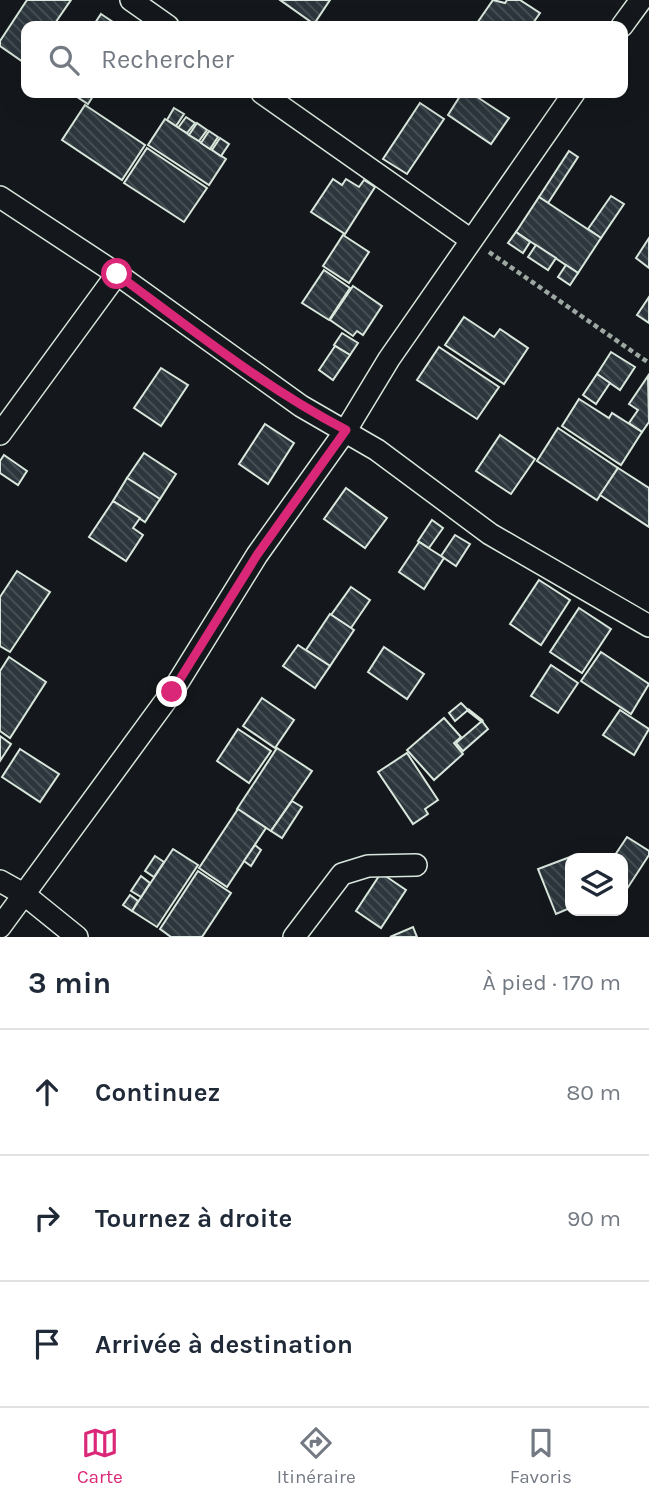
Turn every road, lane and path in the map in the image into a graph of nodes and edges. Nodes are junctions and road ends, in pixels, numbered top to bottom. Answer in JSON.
{"nodes":[{"id":1,"x":131,"y":0,"type":"edge"},
{"id":2,"x":641,"y":0,"type":"edge"},
{"id":3,"x":161,"y":21,"type":"edge"},
{"id":4,"x":626,"y":21,"type":"edge"},
{"id":5,"x":269,"y":98,"type":"edge"},
{"id":6,"x":570,"y":98,"type":"edge"},
{"id":7,"x":0,"y":197,"type":"edge"},
{"id":8,"x":471,"y":240,"type":"junction"},
{"id":9,"x":117,"y":274,"type":"junction"},
{"id":10,"x":649,"y":363,"type":"edge"},
{"id":11,"x":346,"y":430,"type":"junction"},
{"id":12,"x":0,"y":434,"type":"edge"},
{"id":13,"x":649,"y":626,"type":"edge"},
{"id":14,"x":416,"y":865,"type":"dead end"},
{"id":15,"x":0,"y":881,"type":"edge"},
{"id":16,"x":25,"y":895,"type":"junction"},
{"id":17,"x":0,"y":927,"type":"edge"},
{"id":18,"x":77,"y":937,"type":"edge"},
{"id":19,"x":294,"y":937,"type":"edge"}],
"edges":[{"from":1,"to":3,"type":"street"},
{"from":2,"to":4,"type":"street"},
{"from":5,"to":8,"type":"street"},
{"from":6,"to":8,"type":"street"},
{"from":7,"to":9,"type":"street"},
{"from":8,"to":10,"type":"path"},
{"from":8,"to":11,"type":"street"},
{"from":9,"to":11,"type":"street"},
{"from":9,"to":12,"type":"street"},
{"from":11,"to":13,"type":"street"},
{"from":11,"to":16,"type":"street"},
{"from":14,"to":19,"type":"street"},
{"from":15,"to":16,"type":"street"},
{"from":16,"to":17,"type":"street"},
{"from":16,"to":18,"type":"street"}]}
